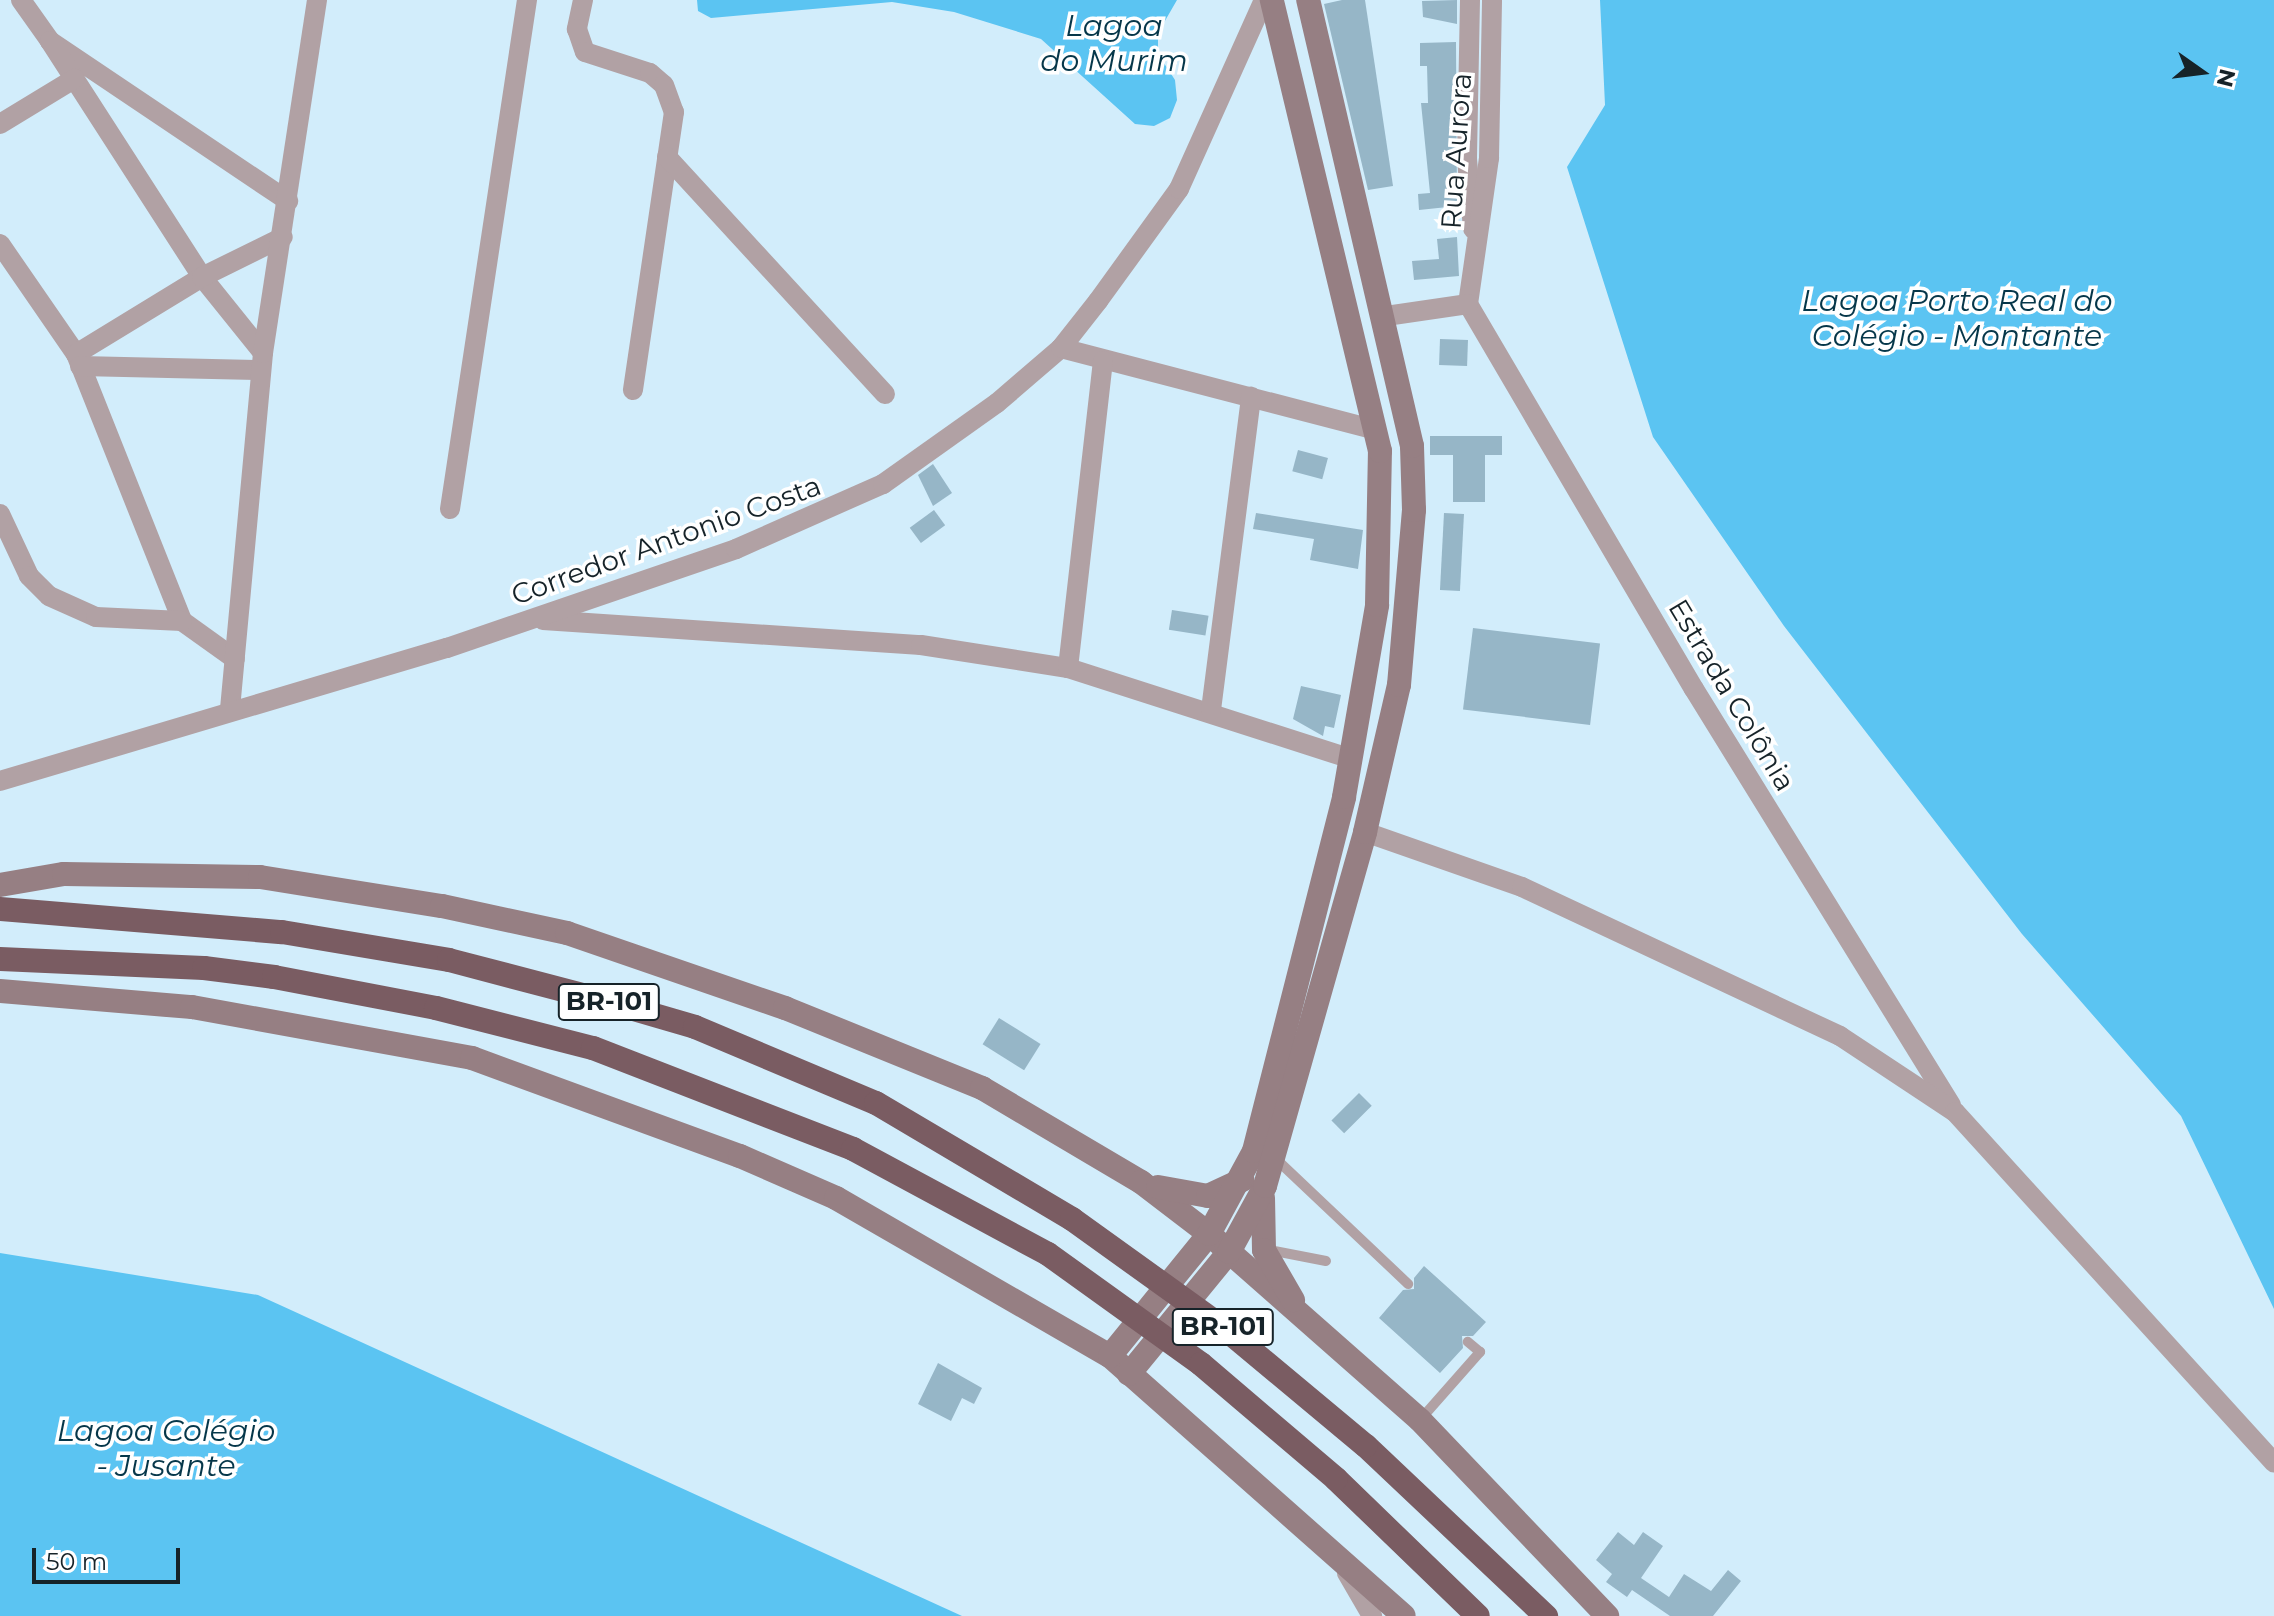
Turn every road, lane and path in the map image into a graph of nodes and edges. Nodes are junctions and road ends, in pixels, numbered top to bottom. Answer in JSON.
{"nodes":[{"id":1,"x":21,"y":0,"type":"edge"},
{"id":2,"x":317,"y":0,"type":"edge"},
{"id":3,"x":527,"y":0,"type":"edge"},
{"id":4,"x":583,"y":0,"type":"edge"},
{"id":5,"x":1264,"y":0,"type":"edge"},
{"id":6,"x":1272,"y":0,"type":"edge"},
{"id":7,"x":1308,"y":0,"type":"edge"},
{"id":8,"x":1470,"y":0,"type":"edge"},
{"id":9,"x":1492,"y":0,"type":"edge"},
{"id":10,"x":50,"y":41,"type":"junction"},
{"id":11,"x":74,"y":79,"type":"junction"},
{"id":12,"x":0,"y":124,"type":"edge"},
{"id":13,"x":667,"y":157,"type":"junction"},
{"id":14,"x":288,"y":201,"type":"junction"},
{"id":15,"x":283,"y":237,"type":"junction"},
{"id":16,"x":0,"y":244,"type":"edge"},
{"id":17,"x":1477,"y":249,"type":"junction"},
{"id":18,"x":202,"y":277,"type":"junction"},
{"id":19,"x":1468,"y":304,"type":"junction"},
{"id":20,"x":1386,"y":316,"type":"junction"},
{"id":21,"x":1061,"y":348,"type":"junction"},
{"id":22,"x":78,"y":360,"type":"junction"},
{"id":23,"x":262,"y":361,"type":"junction"},
{"id":24,"x":1103,"y":361,"type":"junction"},
{"id":25,"x":633,"y":390,"type":"dead end"},
{"id":26,"x":885,"y":394,"type":"dead end"},
{"id":27,"x":1251,"y":397,"type":"junction"},
{"id":28,"x":1376,"y":440,"type":"junction"},
{"id":29,"x":1412,"y":446,"type":"junction"},
{"id":30,"x":450,"y":509,"type":"dead end"},
{"id":31,"x":0,"y":514,"type":"edge"},
{"id":32,"x":531,"y":619,"type":"junction"},
{"id":33,"x":182,"y":621,"type":"junction"},
{"id":34,"x":235,"y":659,"type":"junction"},
{"id":35,"x":1068,"y":668,"type":"junction"},
{"id":36,"x":230,"y":709,"type":"junction"},
{"id":37,"x":1211,"y":710,"type":"junction"},
{"id":38,"x":1352,"y":759,"type":"junction"},
{"id":39,"x":0,"y":781,"type":"edge"},
{"id":40,"x":1365,"y":832,"type":"junction"},
{"id":41,"x":0,"y":885,"type":"edge"},
{"id":42,"x":0,"y":909,"type":"edge"},
{"id":43,"x":0,"y":959,"type":"edge"},
{"id":44,"x":0,"y":991,"type":"edge"},
{"id":45,"x":1955,"y":1112,"type":"junction"},
{"id":46,"x":1264,"y":1155,"type":"junction"},
{"id":47,"x":1141,"y":1182,"type":"junction"},
{"id":48,"x":1254,"y":1183,"type":"junction"},
{"id":49,"x":1209,"y":1234,"type":"junction"},
{"id":50,"x":1264,"y":1250,"type":"junction"},
{"id":51,"x":1229,"y":1252,"type":"junction"},
{"id":52,"x":1326,"y":1261,"type":"dead end"},
{"id":53,"x":1408,"y":1284,"type":"dead end"},
{"id":54,"x":1299,"y":1314,"type":"junction"},
{"id":55,"x":1468,"y":1342,"type":"dead end"},
{"id":56,"x":1110,"y":1356,"type":"junction"},
{"id":57,"x":1129,"y":1374,"type":"junction"},
{"id":58,"x":1420,"y":1420,"type":"junction"},
{"id":59,"x":2274,"y":1463,"type":"edge"},
{"id":60,"x":1326,"y":1549,"type":"junction"},
{"id":61,"x":1372,"y":1616,"type":"edge"},
{"id":62,"x":1404,"y":1616,"type":"edge"},
{"id":63,"x":1478,"y":1616,"type":"edge"},
{"id":64,"x":1546,"y":1616,"type":"edge"},
{"id":65,"x":1607,"y":1616,"type":"edge"}],
"edges":[{"from":1,"to":10,"type":"street"},
{"from":2,"to":14,"type":"street"},
{"from":3,"to":30,"type":"street"},
{"from":4,"to":13,"type":"street"},
{"from":5,"to":21,"type":"street","name":"Corredor Antonio Costa"},
{"from":6,"to":28,"type":"main road"},
{"from":7,"to":20,"type":"main road"},
{"from":8,"to":17,"type":"street","name":"Rua Aurora"},
{"from":9,"to":17,"type":"street","name":"Rua Aurora"},
{"from":10,"to":11,"type":"street"},
{"from":10,"to":14,"type":"street"},
{"from":11,"to":12,"type":"street"},
{"from":11,"to":18,"type":"street"},
{"from":13,"to":25,"type":"street"},
{"from":13,"to":26,"type":"street"},
{"from":14,"to":15,"type":"street"},
{"from":15,"to":18,"type":"street"},
{"from":15,"to":23,"type":"street"},
{"from":16,"to":22,"type":"street"},
{"from":17,"to":19,"type":"street"},
{"from":18,"to":22,"type":"street"},
{"from":18,"to":23,"type":"street"},
{"from":19,"to":20,"type":"street"},
{"from":19,"to":45,"type":"street","name":"Estrada Colônia"},
{"from":20,"to":29,"type":"main road"},
{"from":21,"to":24,"type":"street"},
{"from":21,"to":32,"type":"street","name":"Corredor Antonio Costa"},
{"from":22,"to":23,"type":"street"},
{"from":22,"to":33,"type":"street"},
{"from":23,"to":34,"type":"street"},
{"from":24,"to":27,"type":"street"},
{"from":24,"to":35,"type":"street"},
{"from":27,"to":28,"type":"street"},
{"from":27,"to":37,"type":"street"},
{"from":28,"to":29,"type":"main road"},
{"from":28,"to":38,"type":"main road"},
{"from":29,"to":40,"type":"main road"},
{"from":31,"to":33,"type":"street"},
{"from":32,"to":35,"type":"street"},
{"from":32,"to":36,"type":"street","name":"Corredor Antonio Costa"},
{"from":33,"to":34,"type":"street"},
{"from":34,"to":36,"type":"street"},
{"from":35,"to":37,"type":"street"},
{"from":36,"to":39,"type":"street","name":"Corredor Antonio Costa"},
{"from":37,"to":38,"type":"street"},
{"from":38,"to":46,"type":"main road"},
{"from":40,"to":45,"type":"street"},
{"from":40,"to":46,"type":"main road"},
{"from":41,"to":47,"type":"main road","number":"BR-101"},
{"from":42,"to":64,"type":"highway","number":"BR-101","bridge":true},
{"from":43,"to":63,"type":"highway","number":"BR-101","bridge":true},
{"from":44,"to":56,"type":"main road"},
{"from":45,"to":59,"type":"street"},
{"from":46,"to":48,"type":"main road"},
{"from":46,"to":53,"type":"lane"},
{"from":47,"to":48,"type":"main road"},
{"from":47,"to":49,"type":"main road","number":"BR-101"},
{"from":48,"to":49,"type":"main road"},
{"from":48,"to":50,"type":"main road"},
{"from":48,"to":51,"type":"main road"},
{"from":49,"to":51,"type":"main road","number":"BR-101"},
{"from":49,"to":56,"type":"main road"},
{"from":50,"to":52,"type":"lane"},
{"from":50,"to":54,"type":"main road"},
{"from":51,"to":54,"type":"main road","number":"BR-101"},
{"from":51,"to":57,"type":"main road"},
{"from":54,"to":58,"type":"main road","number":"BR-101"},
{"from":55,"to":58,"type":"lane"},
{"from":56,"to":57,"type":"main road"},
{"from":57,"to":60,"type":"main road"},
{"from":58,"to":65,"type":"main road","number":"BR-101"},
{"from":60,"to":61,"type":"street"},
{"from":60,"to":62,"type":"main road"}]}
